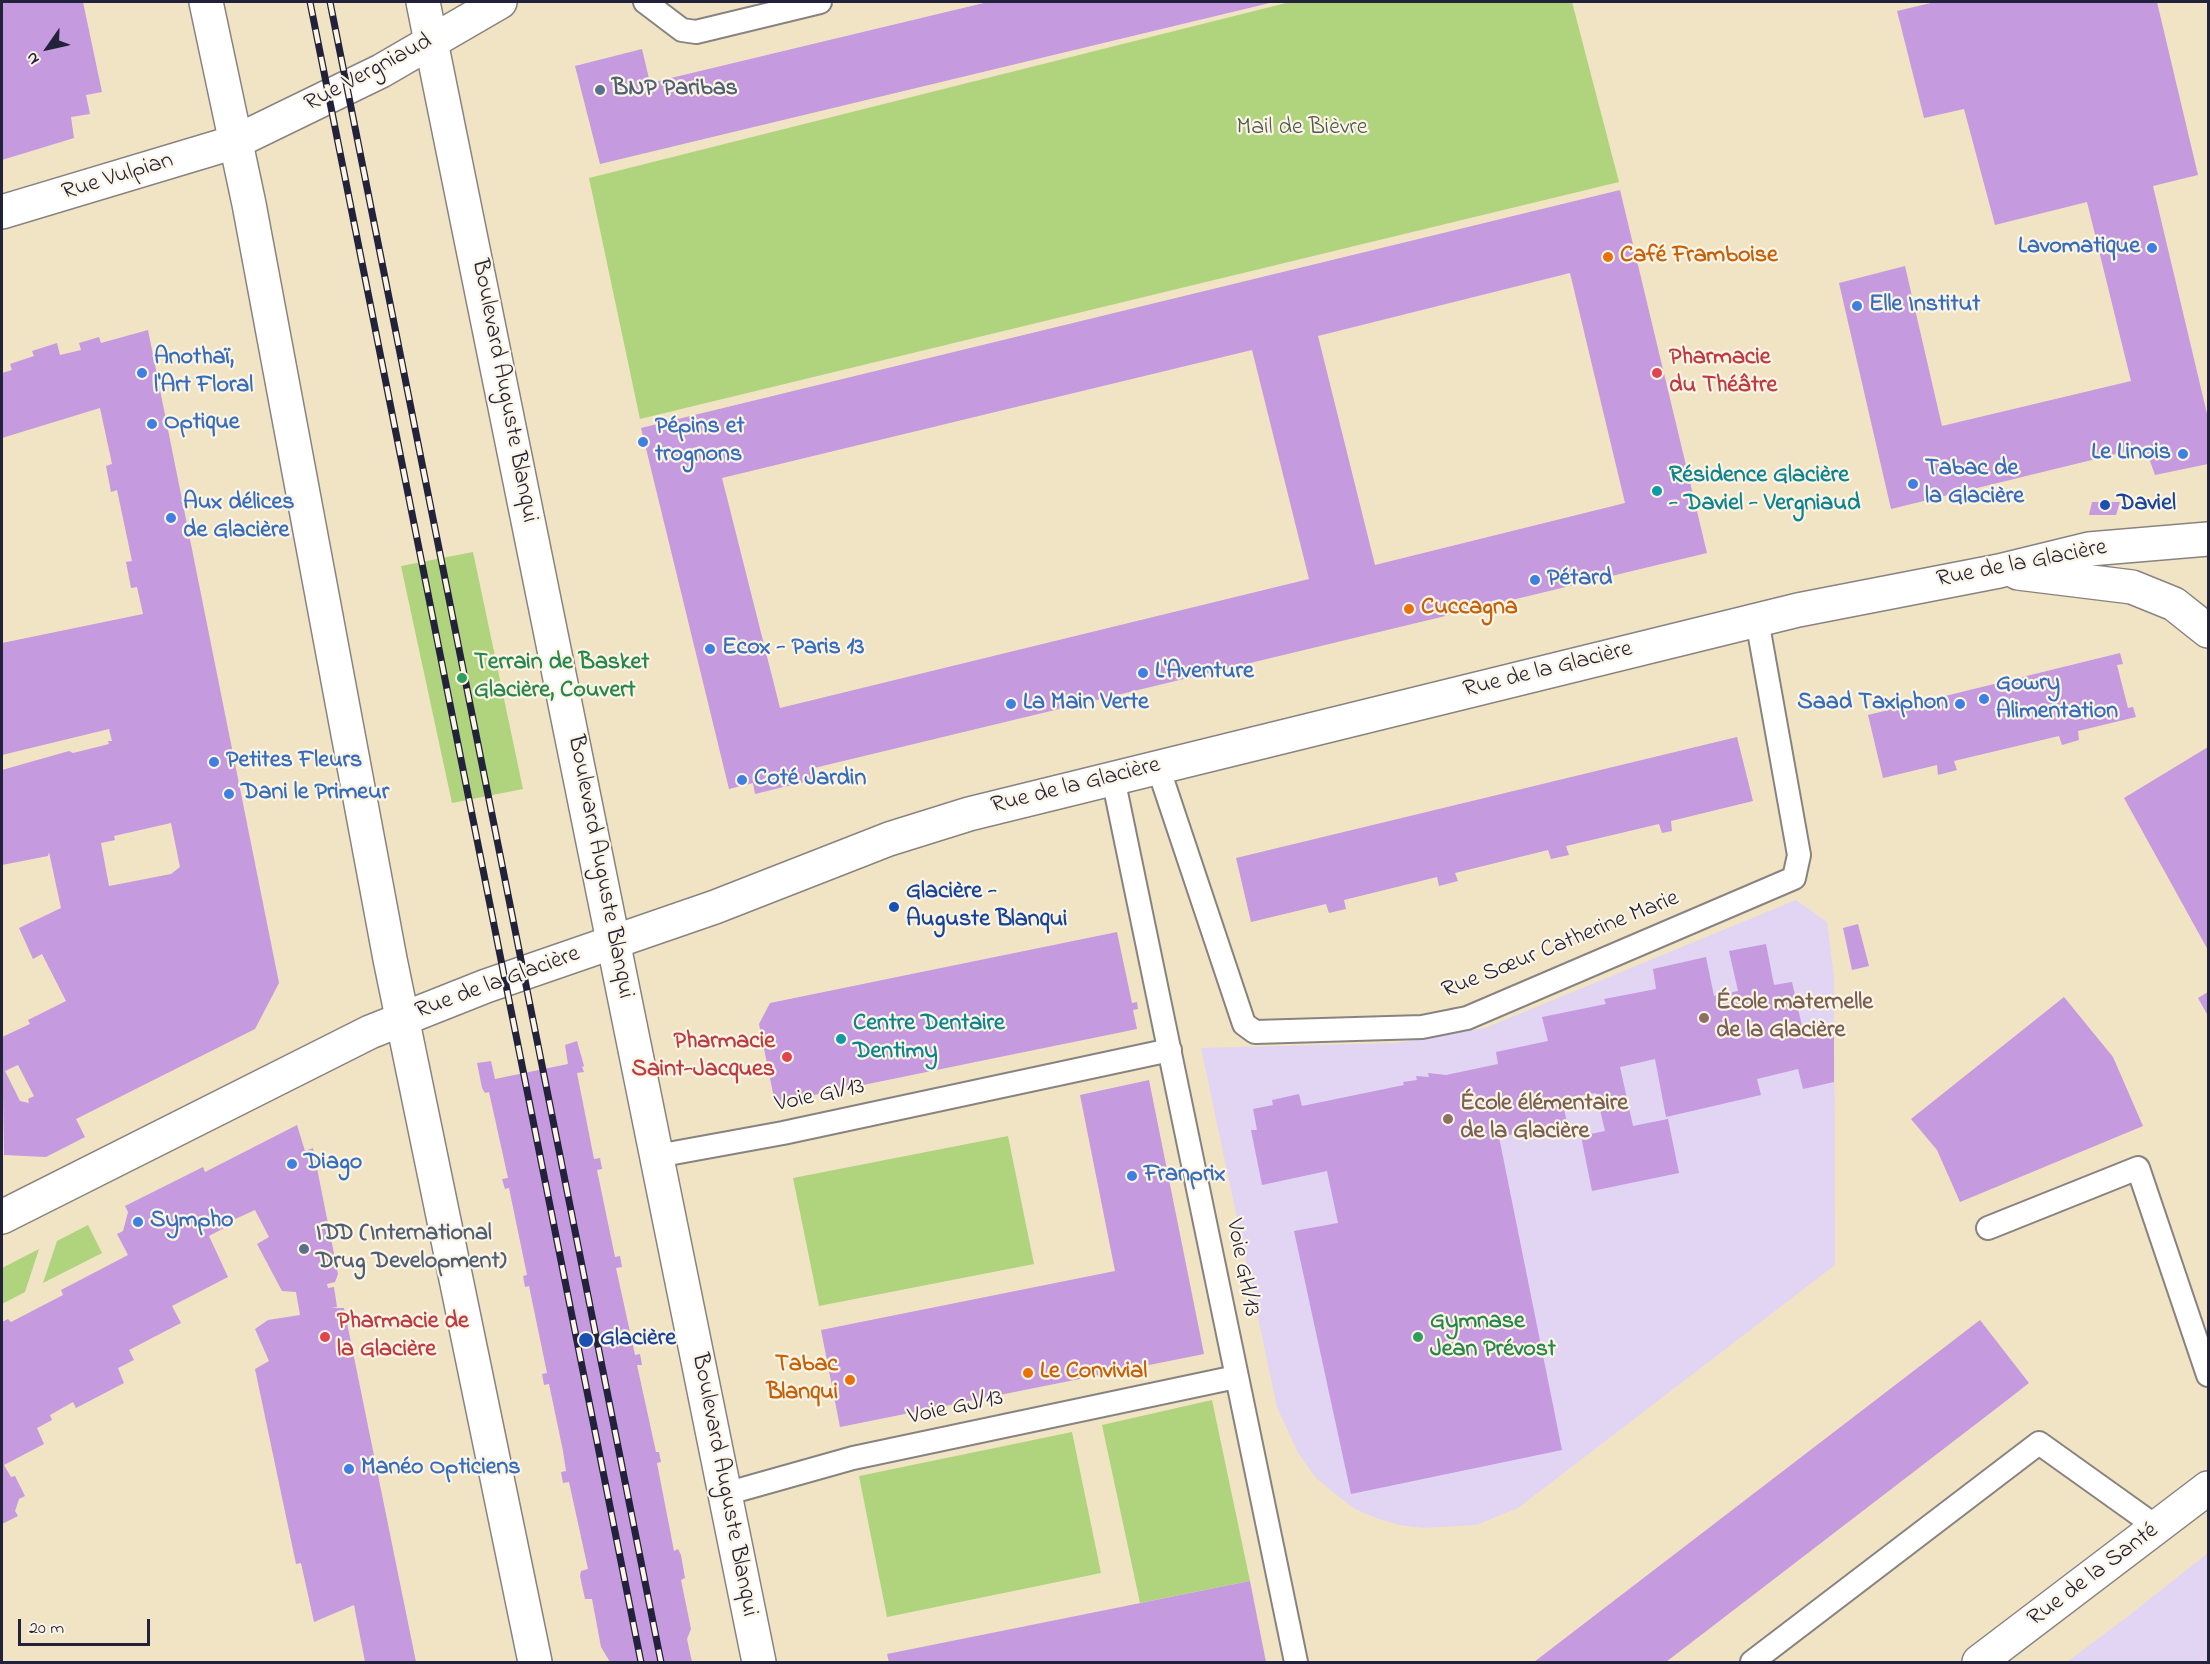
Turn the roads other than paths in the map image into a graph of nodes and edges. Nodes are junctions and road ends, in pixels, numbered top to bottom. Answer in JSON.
{"nodes":[{"id":1,"x":206,"y":2,"type":"edge"},
{"id":2,"x":423,"y":2,"type":"edge"},
{"id":3,"x":500,"y":2,"type":"edge"},
{"id":4,"x":645,"y":2,"type":"edge"},
{"id":5,"x":820,"y":2,"type":"edge"},
{"id":6,"x":431,"y":42,"type":"junction"},
{"id":7,"x":235,"y":142,"type":"junction"},
{"id":8,"x":2,"y":213,"type":"edge"},
{"id":9,"x":2208,"y":539,"type":"edge"},
{"id":10,"x":1999,"y":571,"type":"junction"},
{"id":11,"x":1757,"y":620,"type":"junction"},
{"id":12,"x":2208,"y":631,"type":"edge"},
{"id":13,"x":1158,"y":766,"type":"junction"},
{"id":14,"x":1113,"y":778,"type":"junction"},
{"id":15,"x":613,"y":943,"type":"junction"},
{"id":16,"x":403,"y":1019,"type":"junction"},
{"id":17,"x":1170,"y":1050,"type":"junction"},
{"id":18,"x":657,"y":1156,"type":"junction"},
{"id":19,"x":6,"y":1210,"type":"edge"},
{"id":20,"x":1988,"y":1228,"type":"dead end"},
{"id":21,"x":2208,"y":1375,"type":"edge"},
{"id":22,"x":1236,"y":1377,"type":"junction"},
{"id":23,"x":2208,"y":1488,"type":"edge"},
{"id":24,"x":726,"y":1494,"type":"junction"},
{"id":25,"x":2158,"y":1528,"type":"junction"},
{"id":26,"x":535,"y":1662,"type":"edge"},
{"id":27,"x":759,"y":1662,"type":"edge"},
{"id":28,"x":1296,"y":1662,"type":"edge"},
{"id":29,"x":1752,"y":1662,"type":"edge"},
{"id":30,"x":1979,"y":1662,"type":"edge"}],
"edges":[{"from":1,"to":7,"type":"street"},
{"from":2,"to":6,"type":"street","name":"Boulevard Auguste Blanqui"},
{"from":3,"to":6,"type":"street","name":"Rue Vergniaud"},
{"from":4,"to":5,"type":"lane"},
{"from":6,"to":7,"type":"street","name":"Rue Vergniaud"},
{"from":6,"to":15,"type":"street","name":"Boulevard Auguste Blanqui"},
{"from":7,"to":8,"type":"street","name":"Rue Vulpian"},
{"from":7,"to":16,"type":"street"},
{"from":9,"to":10,"type":"street","name":"Rue de la Glacière"},
{"from":10,"to":11,"type":"street","name":"Rue de la Glacière"},
{"from":10,"to":12,"type":"street"},
{"from":11,"to":13,"type":"street","name":"Rue de la Glacière"},
{"from":11,"to":13,"type":"lane","name":"Rue Sœur Catherine Marie"},
{"from":13,"to":14,"type":"street","name":"Rue de la Glacière"},
{"from":14,"to":15,"type":"street","name":"Rue de la Glacière"},
{"from":14,"to":17,"type":"lane","name":"Voie GH/13"},
{"from":15,"to":16,"type":"street","name":"Rue de la Glacière"},
{"from":15,"to":18,"type":"street","name":"Boulevard Auguste Blanqui"},
{"from":16,"to":19,"type":"street","name":"Rue de la Glacière"},
{"from":16,"to":26,"type":"street"},
{"from":17,"to":18,"type":"lane","name":"Voie GI/13"},
{"from":17,"to":22,"type":"lane","name":"Voie GH/13"},
{"from":18,"to":24,"type":"street","name":"Boulevard Auguste Blanqui"},
{"from":20,"to":21,"type":"lane"},
{"from":22,"to":24,"type":"lane","name":"Voie GJ/13"},
{"from":22,"to":28,"type":"lane","name":"Voie GH/13"},
{"from":23,"to":25,"type":"street","name":"Rue de la Santé"},
{"from":24,"to":27,"type":"street","name":"Boulevard Auguste Blanqui"},
{"from":25,"to":29,"type":"lane"},
{"from":25,"to":30,"type":"street","name":"Rue de la Santé"}]}
